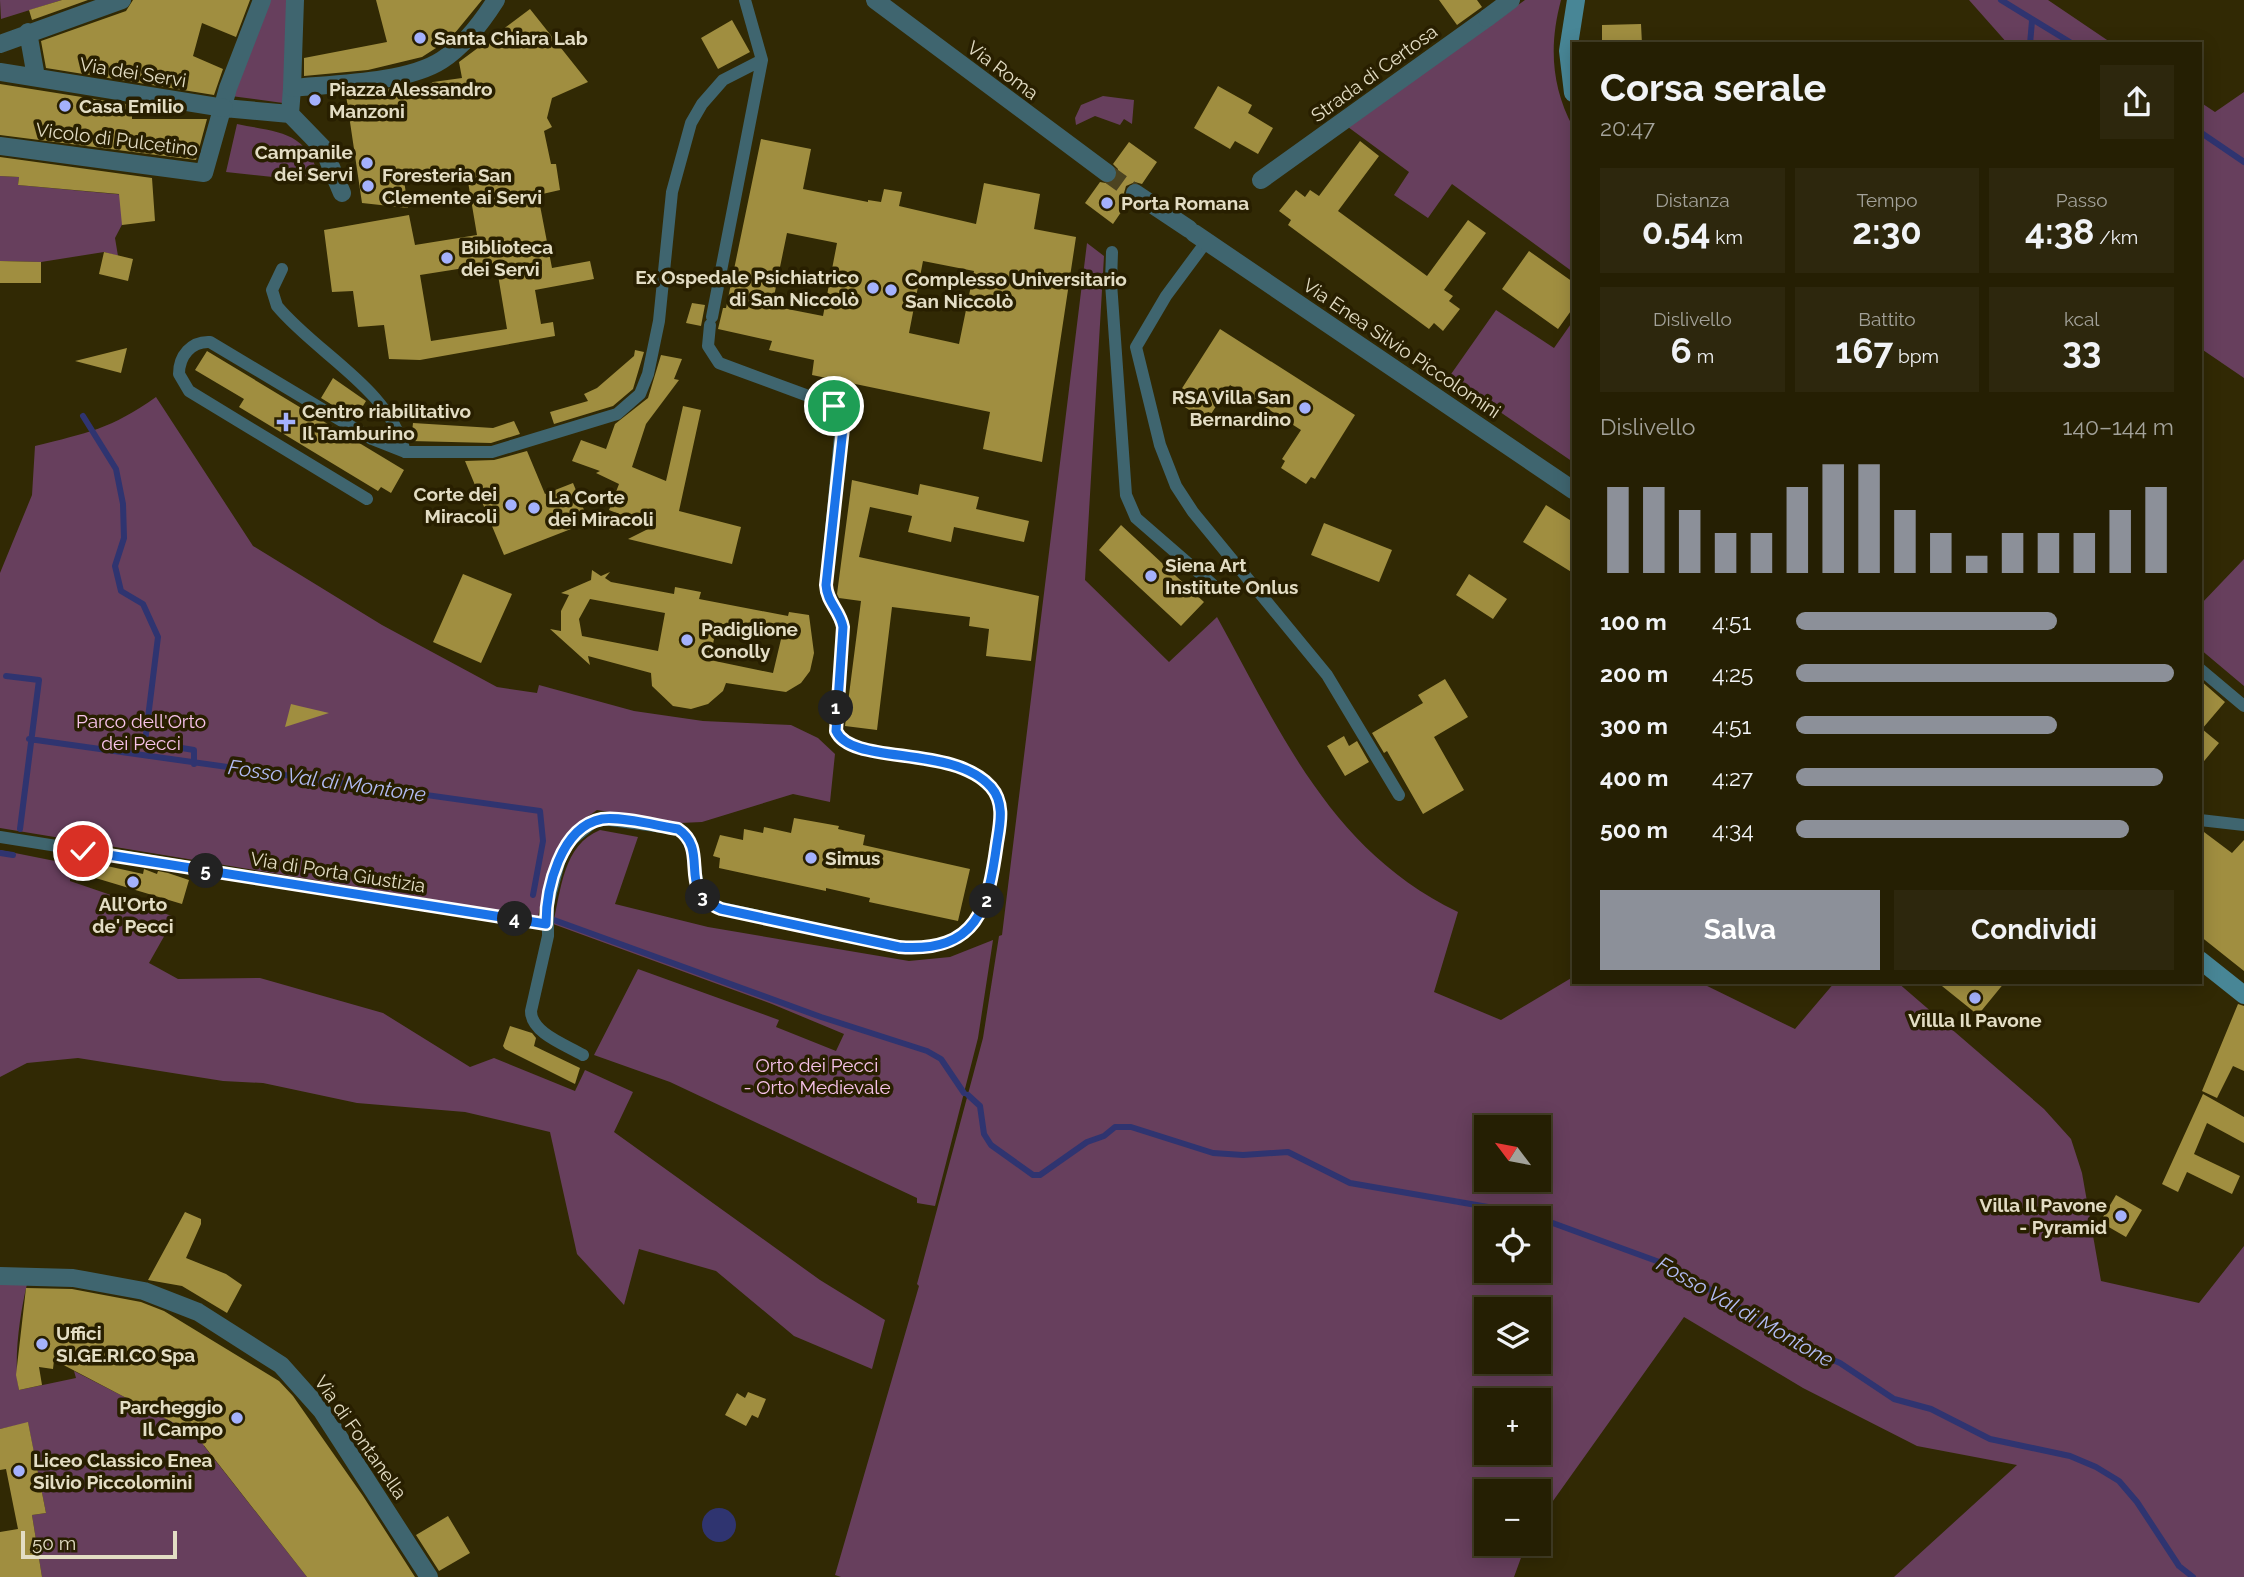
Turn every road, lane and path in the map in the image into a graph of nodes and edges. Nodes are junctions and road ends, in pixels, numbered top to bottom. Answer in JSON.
{"nodes":[{"id":1,"x":122,"y":0,"type":"edge"},
{"id":2,"x":262,"y":0,"type":"edge"},
{"id":3,"x":295,"y":0,"type":"edge"},
{"id":4,"x":496,"y":0,"type":"edge"},
{"id":5,"x":745,"y":0,"type":"edge"},
{"id":6,"x":875,"y":0,"type":"edge"},
{"id":7,"x":1576,"y":0,"type":"edge"},
{"id":8,"x":1507,"y":1,"type":"edge"},
{"id":9,"x":28,"y":32,"type":"junction"},
{"id":10,"x":0,"y":44,"type":"edge"},
{"id":11,"x":762,"y":60,"type":"junction"},
{"id":12,"x":0,"y":72,"type":"edge"},
{"id":13,"x":36,"y":77,"type":"junction"},
{"id":14,"x":1572,"y":85,"type":"edge"},
{"id":15,"x":292,"y":88,"type":"junction"},
{"id":16,"x":223,"y":108,"type":"junction"},
{"id":17,"x":290,"y":114,"type":"junction"},
{"id":18,"x":0,"y":146,"type":"edge"},
{"id":19,"x":1107,"y":173,"type":"tunnel mouth"},
{"id":20,"x":1261,"y":180,"type":"dead end"},
{"id":21,"x":342,"y":193,"type":"dead end"},
{"id":22,"x":1135,"y":193,"type":"tunnel mouth"},
{"id":23,"x":1196,"y":235,"type":"junction"},
{"id":24,"x":1112,"y":252,"type":"dead end"},
{"id":25,"x":282,"y":269,"type":"dead end"},
{"id":26,"x":405,"y":452,"type":"junction"},
{"id":27,"x":1572,"y":489,"type":"edge"},
{"id":28,"x":368,"y":499,"type":"dead end"},
{"id":29,"x":1212,"y":584,"type":"dead end"},
{"id":30,"x":2202,"y":671,"type":"edge"},
{"id":31,"x":2244,"y":706,"type":"edge"},
{"id":32,"x":1399,"y":795,"type":"dead end"},
{"id":33,"x":2202,"y":820,"type":"edge"},
{"id":34,"x":2244,"y":825,"type":"edge"},
{"id":35,"x":0,"y":837,"type":"edge"},
{"id":36,"x":546,"y":924,"type":"junction"},
{"id":37,"x":2202,"y":962,"type":"edge"},
{"id":38,"x":2244,"y":995,"type":"edge"},
{"id":39,"x":583,"y":1055,"type":"dead end"},
{"id":40,"x":0,"y":1276,"type":"edge"},
{"id":41,"x":429,"y":1577,"type":"edge"}],
"edges":[{"from":1,"to":9,"type":"street"},
{"from":2,"to":16,"type":"street"},
{"from":3,"to":15,"type":"street"},
{"from":4,"to":15,"type":"street"},
{"from":5,"to":11,"type":"lane"},
{"from":6,"to":19,"type":"street","name":"Via Roma"},
{"from":7,"to":14,"type":"main road"},
{"from":8,"to":20,"type":"street","name":"Strada di Certosa"},
{"from":9,"to":10,"type":"street"},
{"from":9,"to":13,"type":"street"},
{"from":11,"to":26,"type":"lane"},
{"from":11,"to":36,"type":"lane"},
{"from":12,"to":13,"type":"street","name":"Via dei Servi"},
{"from":13,"to":16,"type":"street","name":"Via dei Servi"},
{"from":15,"to":17,"type":"street"},
{"from":16,"to":17,"type":"street"},
{"from":16,"to":18,"type":"street","name":"Vicolo di Pulcetino"},
{"from":17,"to":21,"type":"street"},
{"from":22,"to":23,"type":"street"},
{"from":23,"to":27,"type":"street","name":"Via Enea Silvio Piccolomini"},
{"from":23,"to":32,"type":"lane"},
{"from":24,"to":29,"type":"lane"},
{"from":25,"to":26,"type":"lane"},
{"from":26,"to":28,"type":"lane"},
{"from":30,"to":31,"type":"lane"},
{"from":33,"to":34,"type":"lane"},
{"from":35,"to":36,"type":"lane","name":"Via di Porta Giustizia"},
{"from":36,"to":39,"type":"lane"},
{"from":37,"to":38,"type":"main road"},
{"from":40,"to":41,"type":"street","name":"Via di Fontanella"}]}
